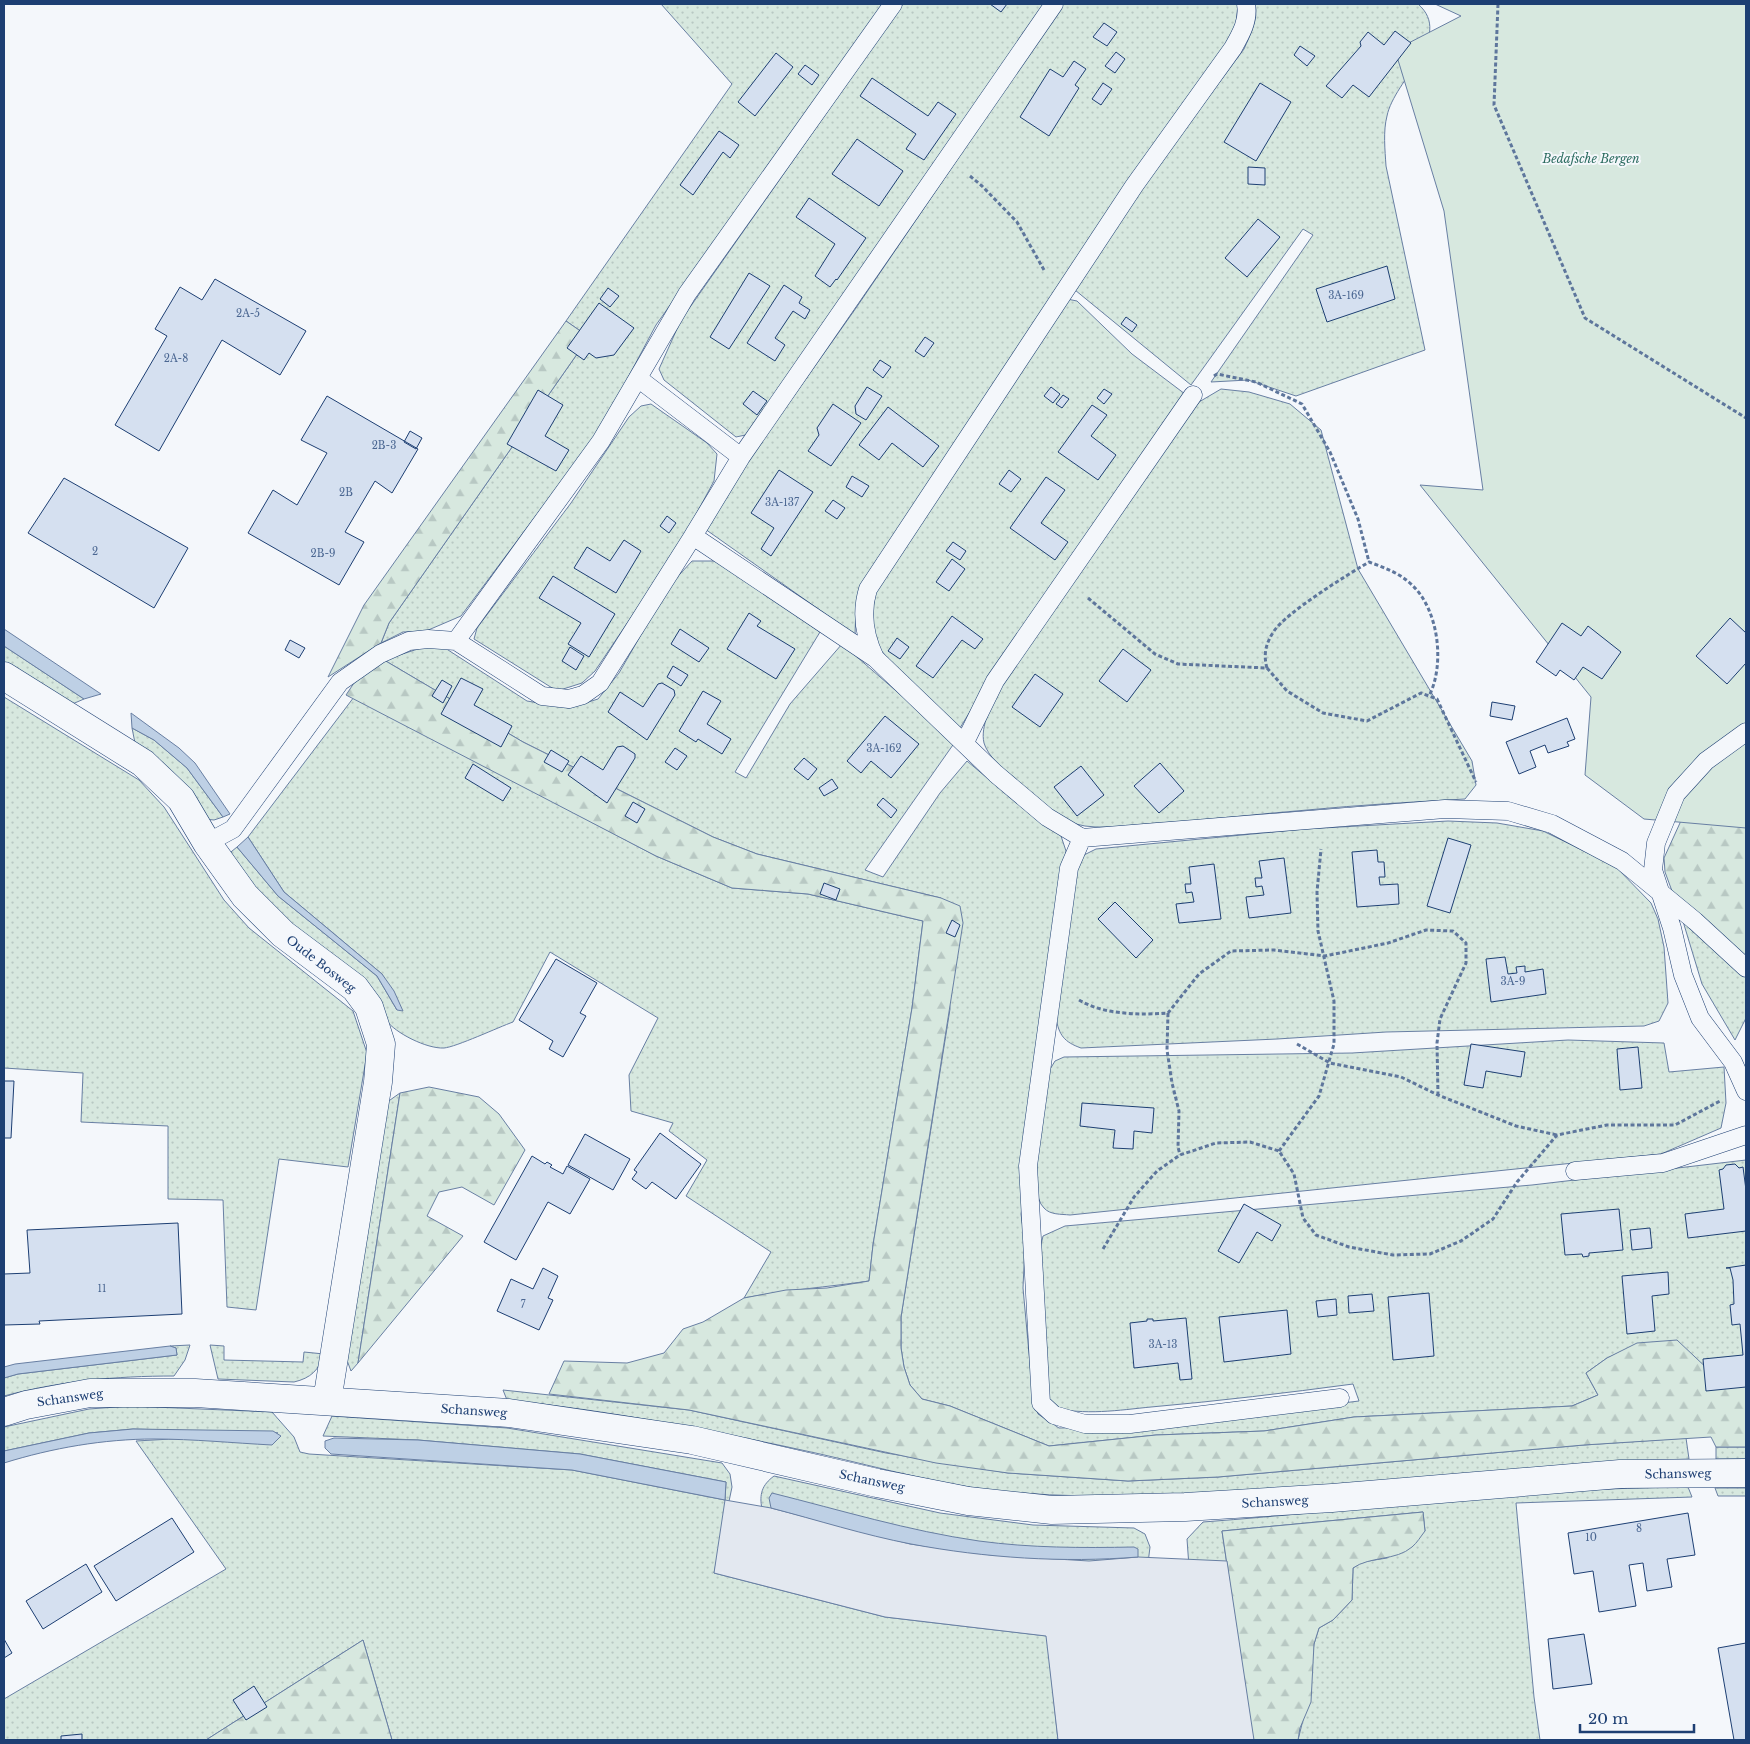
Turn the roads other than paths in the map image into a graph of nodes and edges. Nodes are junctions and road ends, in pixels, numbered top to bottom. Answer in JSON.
{"nodes":[{"id":1,"x":893,"y":4,"type":"edge"},
{"id":2,"x":1054,"y":4,"type":"edge"},
{"id":3,"x":1246,"y":4,"type":"edge"},
{"id":4,"x":639,"y":379,"type":"junction"},
{"id":5,"x":1193,"y":395,"type":"road end"},
{"id":6,"x":741,"y":457,"type":"junction"},
{"id":7,"x":694,"y":536,"type":"junction"},
{"id":8,"x":456,"y":641,"type":"junction"},
{"id":9,"x":875,"y":658,"type":"junction"},
{"id":10,"x":4,"y":676,"type":"edge"},
{"id":11,"x":1746,"y":732,"type":"edge"},
{"id":12,"x":965,"y":742,"type":"junction"},
{"id":13,"x":1082,"y":838,"type":"junction"},
{"id":14,"x":207,"y":843,"type":"junction"},
{"id":15,"x":1660,"y":894,"type":"junction"},
{"id":16,"x":1746,"y":968,"type":"edge"},
{"id":17,"x":1746,"y":1089,"type":"edge"},
{"id":18,"x":1746,"y":1135,"type":"edge"},
{"id":19,"x":1575,"y":1171,"type":"dead end"},
{"id":20,"x":1340,"y":1398,"type":"dead end"},
{"id":21,"x":327,"y":1401,"type":"junction"},
{"id":22,"x":4,"y":1412,"type":"edge"},
{"id":23,"x":1746,"y":1473,"type":"edge"}],
"edges":[{"from":1,"to":4,"type":"lane"},
{"from":2,"to":6,"type":"lane"},
{"from":3,"to":9,"type":"lane"},
{"from":4,"to":6,"type":"lane"},
{"from":4,"to":8,"type":"lane"},
{"from":5,"to":12,"type":"lane"},
{"from":6,"to":7,"type":"lane"},
{"from":7,"to":8,"type":"lane"},
{"from":7,"to":9,"type":"lane"},
{"from":8,"to":14,"type":"lane"},
{"from":9,"to":12,"type":"lane"},
{"from":10,"to":14,"type":"street","name":"Oude Bosweg"},
{"from":11,"to":15,"type":"lane"},
{"from":12,"to":13,"type":"lane"},
{"from":13,"to":15,"type":"lane"},
{"from":13,"to":20,"type":"lane"},
{"from":14,"to":21,"type":"street","name":"Oude Bosweg"},
{"from":15,"to":16,"type":"lane"},
{"from":15,"to":17,"type":"lane"},
{"from":18,"to":19,"type":"lane"},
{"from":21,"to":22,"type":"street","name":"Schansweg"},
{"from":21,"to":23,"type":"street","name":"Schansweg"}]}
